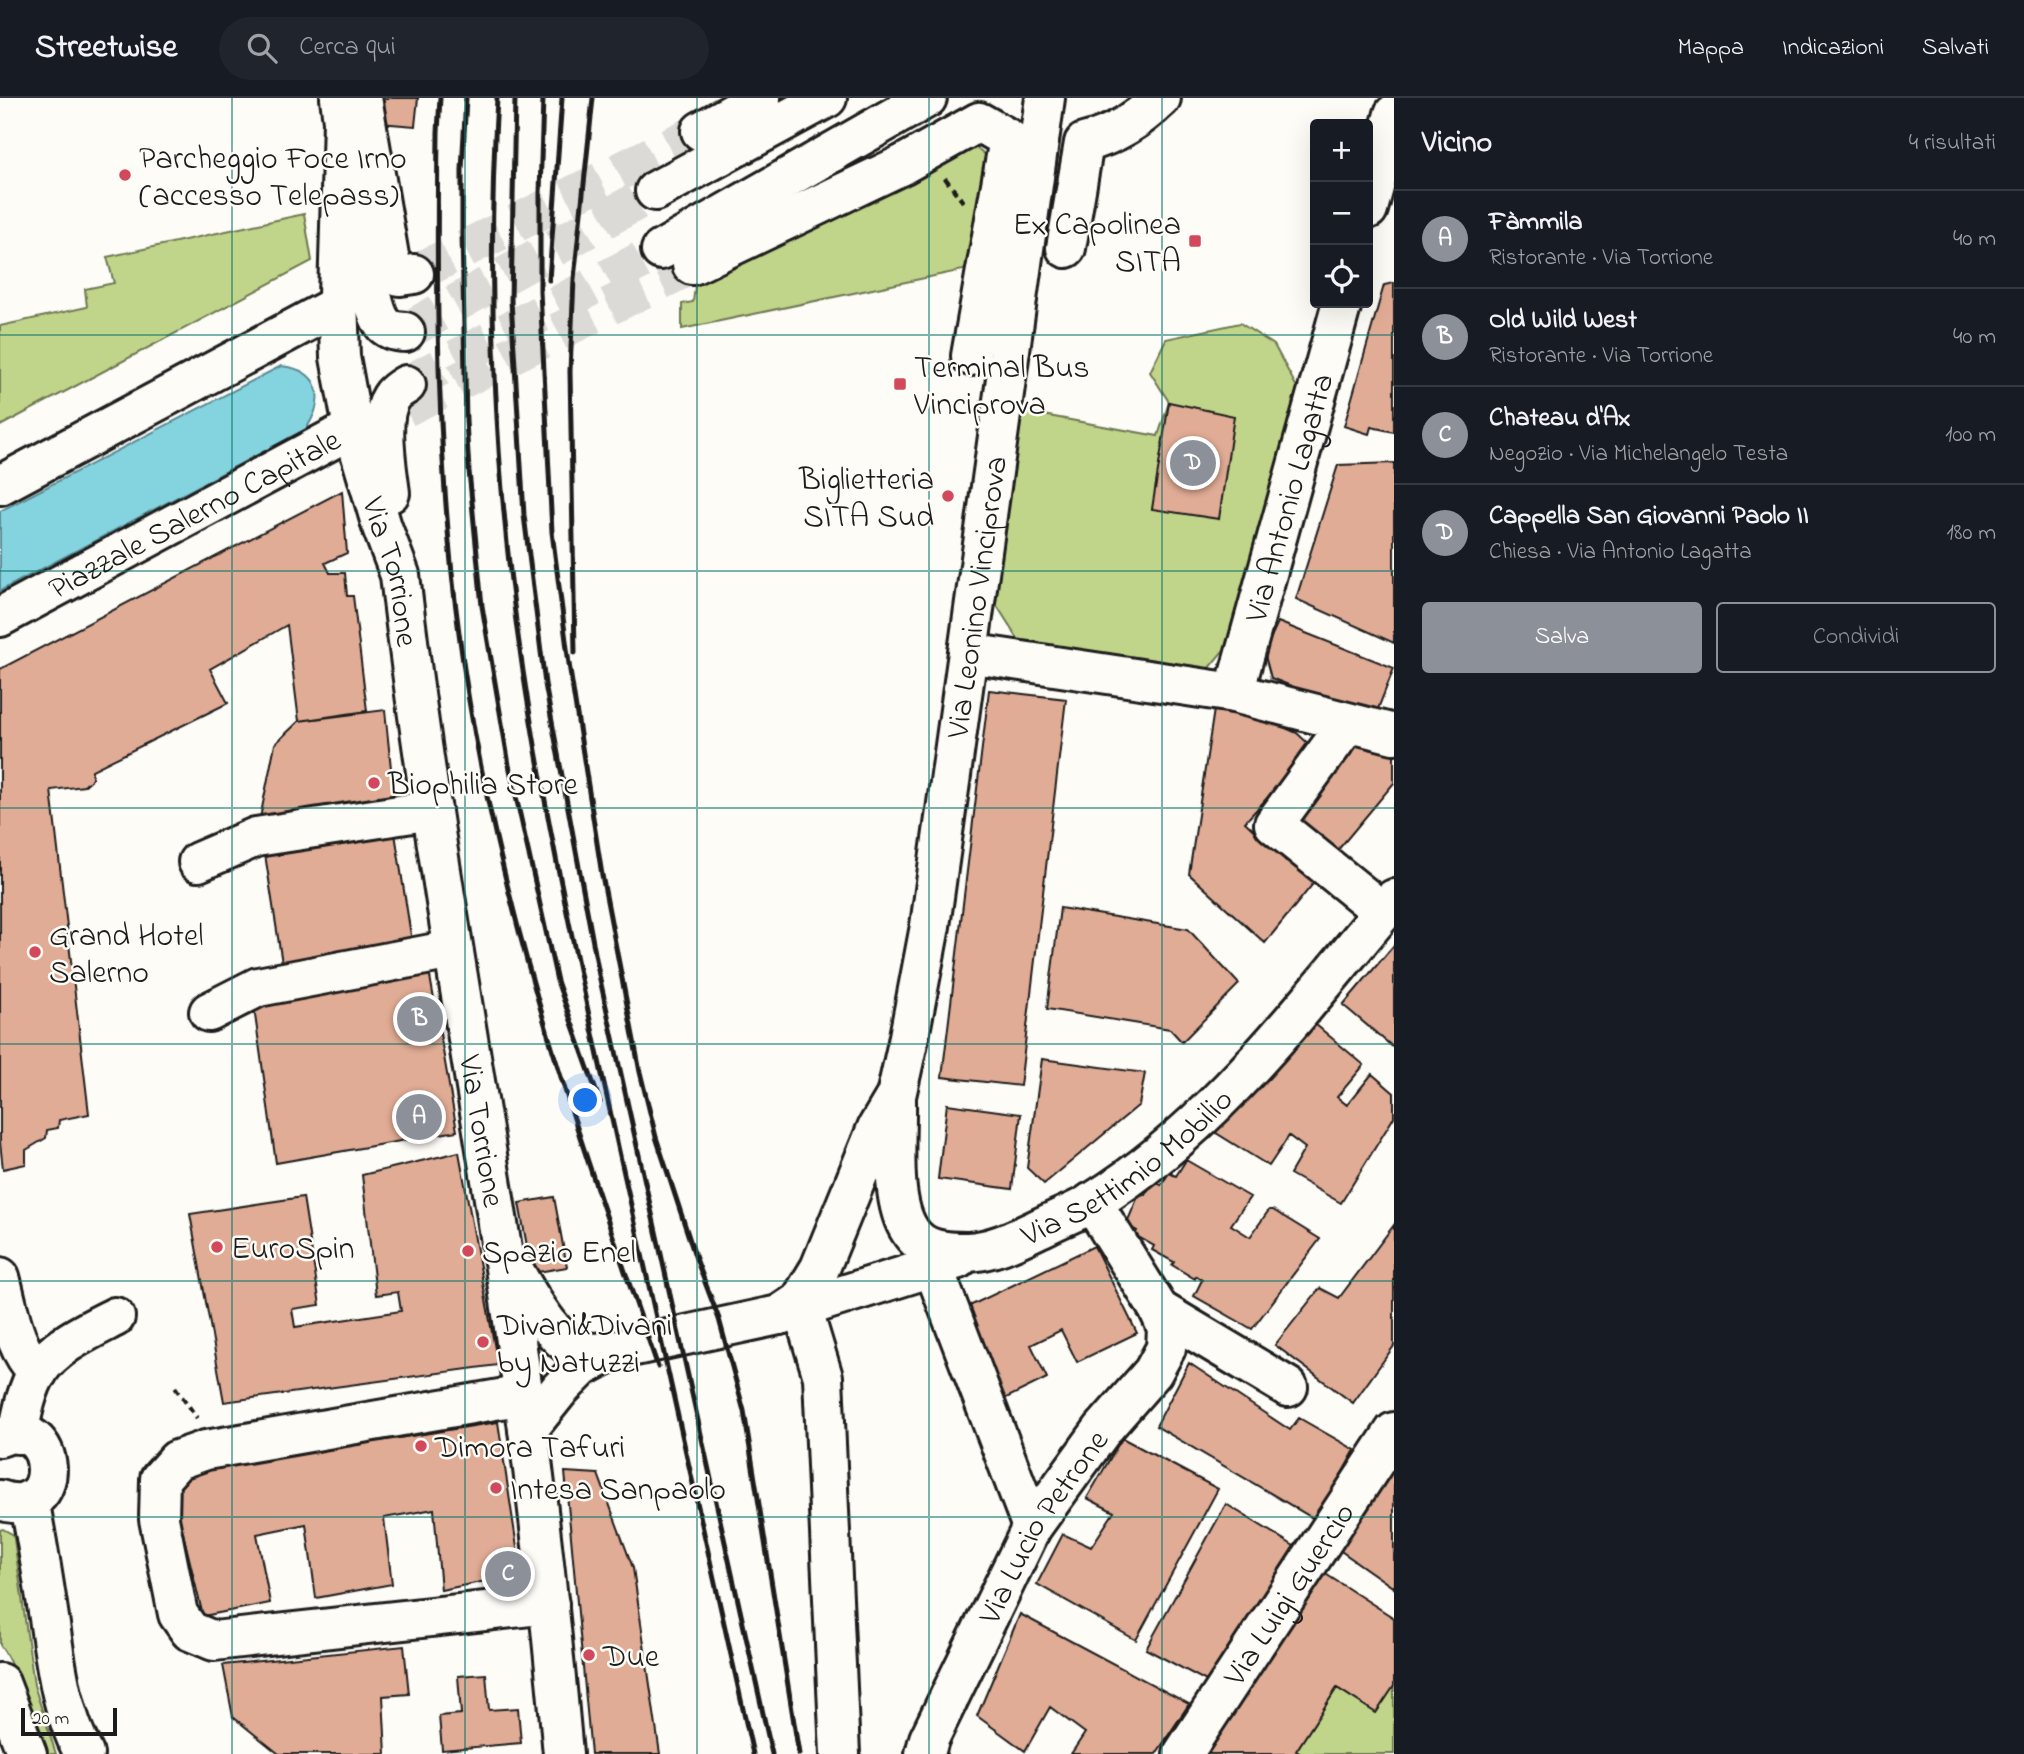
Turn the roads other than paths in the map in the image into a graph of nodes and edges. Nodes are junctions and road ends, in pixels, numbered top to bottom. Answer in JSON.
{"nodes":[{"id":1,"x":761,"y":98,"type":"edge"},
{"id":2,"x":827,"y":98,"type":"edge"},
{"id":3,"x":927,"y":98,"type":"edge"},
{"id":4,"x":1045,"y":98,"type":"edge"},
{"id":5,"x":1161,"y":98,"type":"edge"},
{"id":6,"x":348,"y":106,"type":"edge"},
{"id":7,"x":1394,"y":114,"type":"edge"},
{"id":8,"x":701,"y":131,"type":"tunnel mouth"},
{"id":9,"x":656,"y":191,"type":"tunnel mouth"},
{"id":10,"x":1373,"y":191,"type":"edge"},
{"id":11,"x":1066,"y":248,"type":"dead end"},
{"id":12,"x":414,"y":274,"type":"dead end"},
{"id":13,"x":338,"y":305,"type":"junction"},
{"id":14,"x":1341,"y":308,"type":"edge"},
{"id":15,"x":405,"y":332,"type":"dead end"},
{"id":16,"x":971,"y":356,"type":"dead end"},
{"id":17,"x":406,"y":385,"type":"tunnel mouth"},
{"id":18,"x":353,"y":428,"type":"junction"},
{"id":19,"x":0,"y":485,"type":"edge"},
{"id":20,"x":400,"y":575,"type":"junction"},
{"id":21,"x":0,"y":617,"type":"edge"},
{"id":22,"x":968,"y":653,"type":"junction"},
{"id":23,"x":1234,"y":693,"type":"junction"},
{"id":24,"x":1348,"y":723,"type":"junction"},
{"id":25,"x":1394,"y":734,"type":"edge"},
{"id":26,"x":432,"y":810,"type":"junction"},
{"id":27,"x":198,"y":862,"type":"dead end"},
{"id":28,"x":1388,"y":906,"type":"edge"},
{"id":29,"x":452,"y":950,"type":"junction"},
{"id":30,"x":209,"y":1012,"type":"dead end"},
{"id":31,"x":896,"y":1096,"type":"junction"},
{"id":32,"x":1092,"y":1202,"type":"junction"},
{"id":33,"x":502,"y":1250,"type":"junction"},
{"id":34,"x":981,"y":1252,"type":"junction"},
{"id":35,"x":933,"y":1267,"type":"junction"},
{"id":36,"x":0,"y":1277,"type":"edge"},
{"id":37,"x":788,"y":1310,"type":"junction"},
{"id":38,"x":1159,"y":1310,"type":"junction"},
{"id":39,"x":115,"y":1317,"type":"dead end"},
{"id":40,"x":612,"y":1351,"type":"junction"},
{"id":41,"x":38,"y":1371,"type":"junction"},
{"id":42,"x":1288,"y":1387,"type":"dead end"},
{"id":43,"x":526,"y":1413,"type":"junction"},
{"id":44,"x":1394,"y":1432,"type":"edge"},
{"id":45,"x":9,"y":1436,"type":"edge"},
{"id":46,"x":9,"y":1502,"type":"edge"},
{"id":47,"x":1032,"y":1527,"type":"junction"},
{"id":48,"x":550,"y":1604,"type":"junction"},
{"id":49,"x":0,"y":1683,"type":"edge"},
{"id":50,"x":27,"y":1754,"type":"edge"},
{"id":51,"x":84,"y":1754,"type":"edge"},
{"id":52,"x":563,"y":1754,"type":"edge"},
{"id":53,"x":840,"y":1754,"type":"edge"},
{"id":54,"x":925,"y":1754,"type":"edge"},
{"id":55,"x":1183,"y":1754,"type":"edge"}],
"edges":[{"from":1,"to":8,"type":"street"},
{"from":2,"to":9,"type":"street"},
{"from":3,"to":16,"type":"street"},
{"from":4,"to":22,"type":"street","name":"Via Leonino Vinciprova"},
{"from":5,"to":11,"type":"street"},
{"from":6,"to":12,"type":"street"},
{"from":6,"to":13,"type":"street","name":"Via Torrione"},
{"from":6,"to":15,"type":"street"},
{"from":7,"to":10,"type":"street"},
{"from":13,"to":18,"type":"street","name":"Via Torrione"},
{"from":13,"to":19,"type":"street"},
{"from":14,"to":23,"type":"street","name":"Via Antonio Lagatta"},
{"from":17,"to":20,"type":"street"},
{"from":18,"to":20,"type":"street","name":"Via Torrione"},
{"from":18,"to":21,"type":"street","name":"Piazzale Salerno Capitale"},
{"from":20,"to":26,"type":"street","name":"Via Torrione"},
{"from":22,"to":23,"type":"street"},
{"from":22,"to":31,"type":"street","name":"Via Leonino Vinciprova"},
{"from":23,"to":24,"type":"street"},
{"from":24,"to":25,"type":"street"},
{"from":24,"to":28,"type":"street"},
{"from":26,"to":27,"type":"street"},
{"from":26,"to":29,"type":"street","name":"Via Torrione"},
{"from":28,"to":32,"type":"street","name":"Via Settimio Mobilio"},
{"from":29,"to":30,"type":"street"},
{"from":29,"to":33,"type":"street","name":"Via Torrione"},
{"from":31,"to":34,"type":"street","name":"Via Leonino Vinciprova"},
{"from":31,"to":37,"type":"street","name":"Via Leonino Vinciprova"},
{"from":32,"to":34,"type":"street","name":"Via Settimio Mobilio"},
{"from":32,"to":38,"type":"street","name":"Via Lucio Petrone"},
{"from":33,"to":40,"type":"street","name":"Via Settimio Mobilio"},
{"from":33,"to":43,"type":"street","name":"Via Torrione"},
{"from":34,"to":35,"type":"street","name":"Via Settimio Mobilio"},
{"from":35,"to":37,"type":"street","name":"Via Settimio Mobilio"},
{"from":35,"to":47,"type":"street"},
{"from":36,"to":41,"type":"street"},
{"from":37,"to":40,"type":"street","name":"Via Settimio Mobilio"},
{"from":37,"to":53,"type":"street"},
{"from":38,"to":42,"type":"street","name":"Via Lucio Petrone"},
{"from":38,"to":47,"type":"street","name":"Via Lucio Petrone"},
{"from":39,"to":41,"type":"street"},
{"from":40,"to":43,"type":"street","name":"Via Settimio Mobilio"},
{"from":41,"to":45,"type":"street"},
{"from":43,"to":48,"type":"street","name":"Via Torrione"},
{"from":43,"to":48,"type":"street"},
{"from":44,"to":55,"type":"street","name":"Via Luigi Guercio"},
{"from":45,"to":46,"type":"street"},
{"from":46,"to":51,"type":"street"},
{"from":47,"to":54,"type":"street","name":"Via Lucio Petrone"},
{"from":48,"to":52,"type":"street","name":"Via Torrione"},
{"from":49,"to":50,"type":"street"}]}
